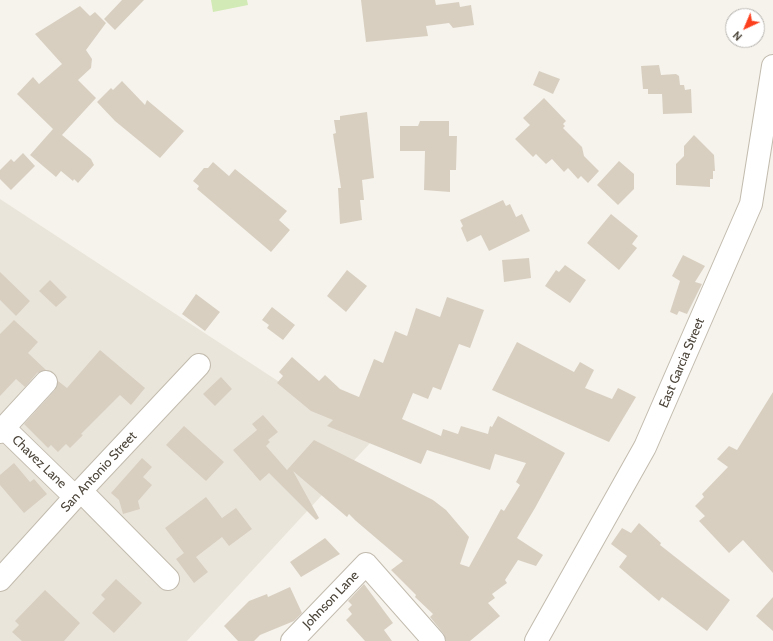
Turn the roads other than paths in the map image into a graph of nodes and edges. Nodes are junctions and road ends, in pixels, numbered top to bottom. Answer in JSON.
{"nodes":[{"id":1,"x":773,"y":66,"type":"edge"},
{"id":2,"x":199,"y":365,"type":"dead end"},
{"id":3,"x":46,"y":382,"type":"dead end"},
{"id":4,"x":2,"y":430,"type":"edge"},
{"id":5,"x":78,"y":494,"type":"junction"},
{"id":6,"x":168,"y":578,"type":"dead end"},
{"id":7,"x":0,"y":580,"type":"edge"},
{"id":8,"x":292,"y":641,"type":"edge"},
{"id":9,"x":434,"y":641,"type":"edge"},
{"id":10,"x":536,"y":641,"type":"edge"}],
"edges":[{"from":1,"to":10,"type":"street","name":"East Garcia Street"},
{"from":2,"to":5,"type":"street","name":"San Antonio Street"},
{"from":3,"to":4,"type":"street"},
{"from":4,"to":5,"type":"street","name":"Chavez Lane"},
{"from":5,"to":6,"type":"street","name":"Chavez Lane"},
{"from":5,"to":7,"type":"street","name":"San Antonio Street"},
{"from":8,"to":9,"type":"street","name":"Johnson Lane"}]}
